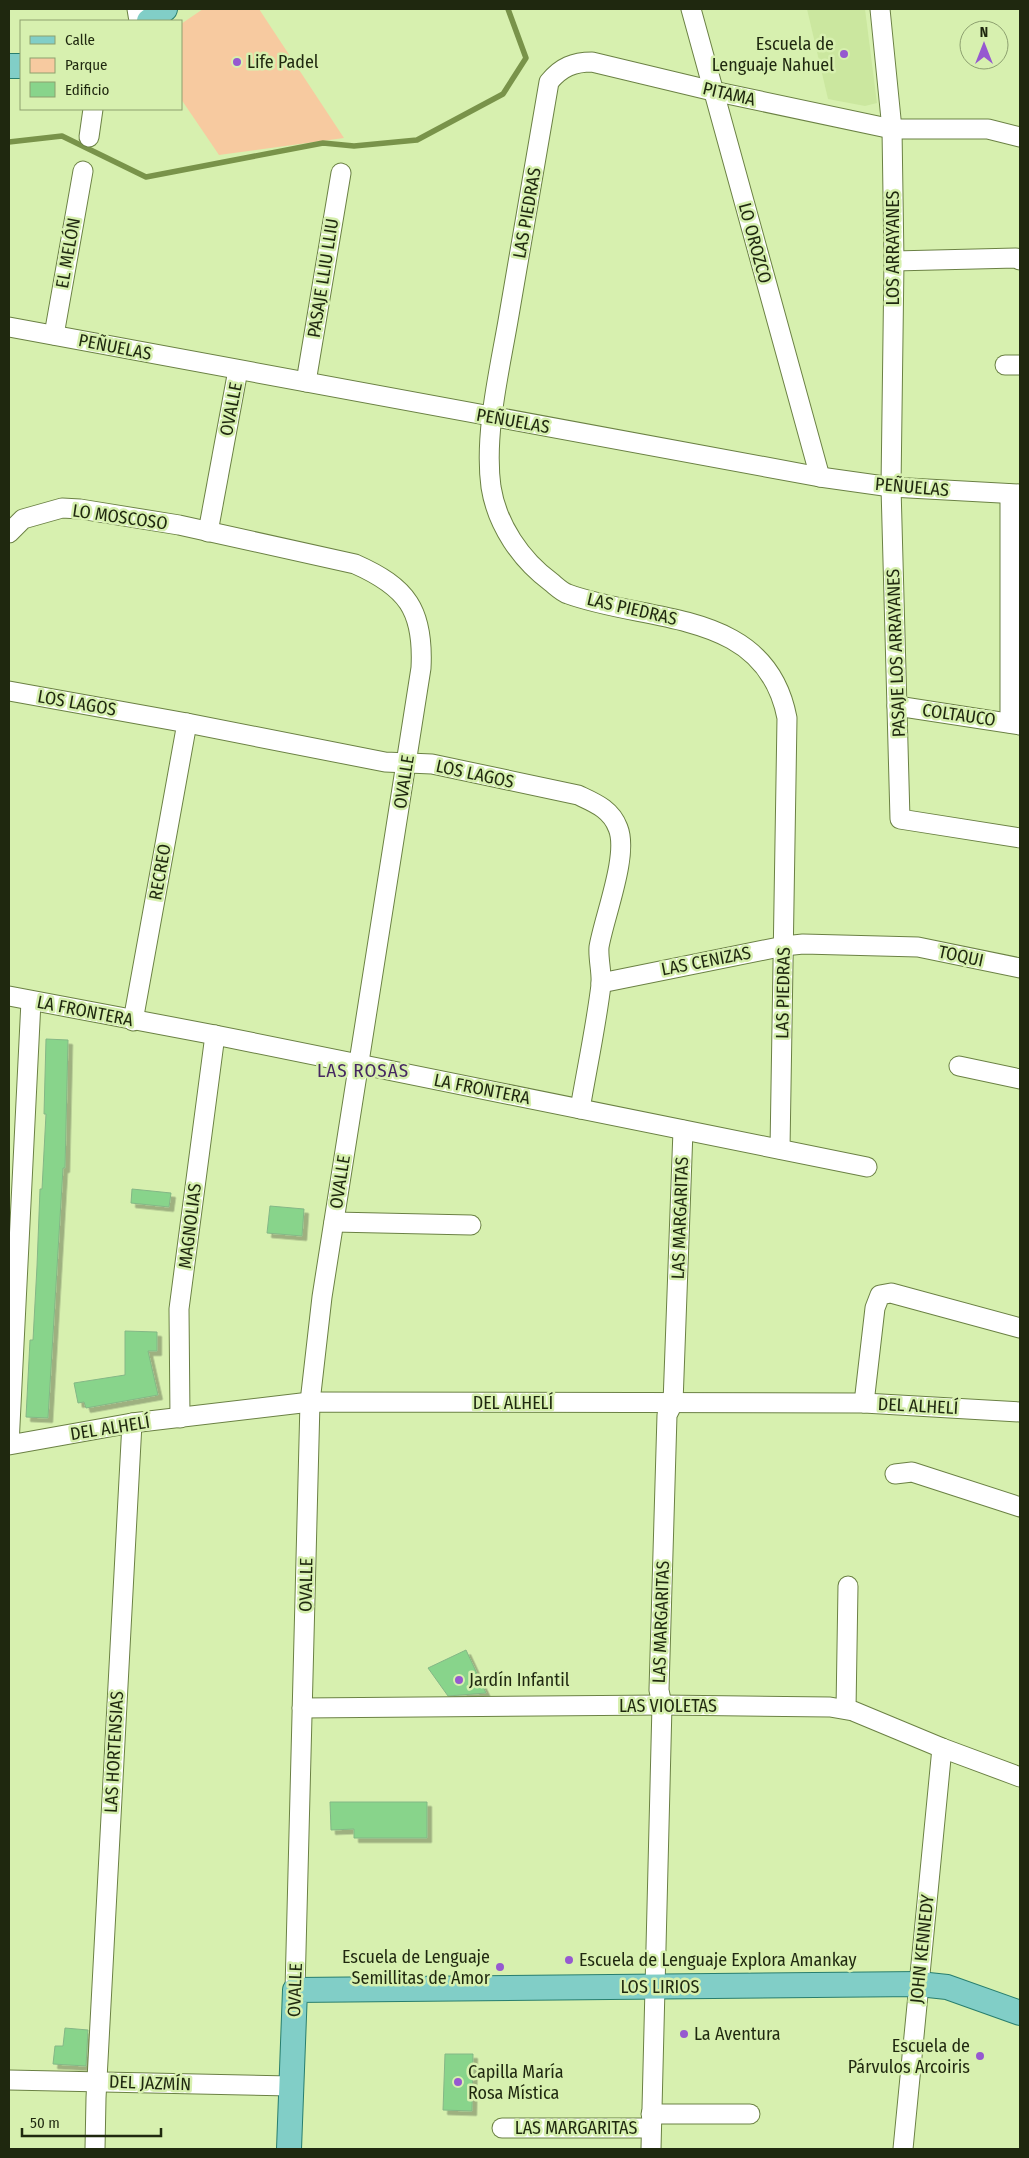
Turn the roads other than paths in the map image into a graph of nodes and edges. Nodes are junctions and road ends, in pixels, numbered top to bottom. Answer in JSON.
{"nodes":[{"id":1,"x":165,"y":9,"type":"edge"},
{"id":2,"x":691,"y":9,"type":"edge"},
{"id":3,"x":880,"y":9,"type":"edge"},
{"id":4,"x":150,"y":20,"type":"edge"},
{"id":5,"x":566,"y":66,"type":"joint"},
{"id":6,"x":713,"y":91,"type":"junction"},
{"id":7,"x":93,"y":110,"type":"edge"},
{"id":8,"x":892,"y":129,"type":"junction"},
{"id":9,"x":89,"y":137,"type":"dead end"},
{"id":10,"x":1020,"y":137,"type":"edge"},
{"id":11,"x":83,"y":171,"type":"dead end"},
{"id":12,"x":341,"y":173,"type":"dead end"},
{"id":13,"x":1020,"y":260,"type":"edge"},
{"id":14,"x":894,"y":261,"type":"junction"},
{"id":15,"x":9,"y":327,"type":"edge"},
{"id":16,"x":54,"y":335,"type":"junction"},
{"id":17,"x":238,"y":370,"type":"junction"},
{"id":18,"x":306,"y":382,"type":"junction"},
{"id":19,"x":491,"y":417,"type":"junction"},
{"id":20,"x":820,"y":477,"type":"junction"},
{"id":21,"x":891,"y":487,"type":"junction"},
{"id":22,"x":1015,"y":494,"type":"edge"},
{"id":23,"x":208,"y":532,"type":"junction"},
{"id":24,"x":9,"y":533,"type":"edge"},
{"id":25,"x":9,"y":691,"type":"edge"},
{"id":26,"x":897,"y":706,"type":"junction"},
{"id":27,"x":187,"y":723,"type":"junction"},
{"id":28,"x":1015,"y":724,"type":"edge"},
{"id":29,"x":407,"y":762,"type":"junction"},
{"id":30,"x":1020,"y":838,"type":"edge"},
{"id":31,"x":902,"y":945,"type":"joint"},
{"id":32,"x":784,"y":946,"type":"junction"},
{"id":33,"x":1020,"y":968,"type":"edge"},
{"id":34,"x":601,"y":982,"type":"junction"},
{"id":35,"x":9,"y":996,"type":"edge"},
{"id":36,"x":31,"y":1001,"type":"junction"},
{"id":37,"x":134,"y":1021,"type":"junction"},
{"id":38,"x":214,"y":1034,"type":"junction"},
{"id":39,"x":357,"y":1064,"type":"junction"},
{"id":40,"x":959,"y":1066,"type":"dead end"},
{"id":41,"x":1020,"y":1079,"type":"edge"},
{"id":42,"x":580,"y":1109,"type":"junction"},
{"id":43,"x":683,"y":1130,"type":"junction"},
{"id":44,"x":780,"y":1149,"type":"junction"},
{"id":45,"x":867,"y":1168,"type":"dead end"},
{"id":46,"x":334,"y":1222,"type":"junction"},
{"id":47,"x":471,"y":1225,"type":"dead end"},
{"id":48,"x":1020,"y":1328,"type":"edge"},
{"id":49,"x":310,"y":1402,"type":"junction"},
{"id":50,"x":673,"y":1403,"type":"junction"},
{"id":51,"x":864,"y":1404,"type":"junction"},
{"id":52,"x":1020,"y":1412,"type":"edge"},
{"id":53,"x":180,"y":1418,"type":"junction"},
{"id":54,"x":132,"y":1423,"type":"junction"},
{"id":55,"x":9,"y":1445,"type":"edge"},
{"id":56,"x":894,"y":1474,"type":"dead end"},
{"id":57,"x":1018,"y":1505,"type":"edge"},
{"id":58,"x":848,"y":1586,"type":"dead end"},
{"id":59,"x":662,"y":1705,"type":"junction"},
{"id":60,"x":302,"y":1708,"type":"junction"},
{"id":61,"x":846,"y":1709,"type":"junction"},
{"id":62,"x":942,"y":1748,"type":"junction"},
{"id":63,"x":1019,"y":1773,"type":"edge"},
{"id":64,"x":919,"y":1984,"type":"junction"},
{"id":65,"x":655,"y":1988,"type":"junction"},
{"id":66,"x":295,"y":1990,"type":"junction"},
{"id":67,"x":1020,"y":2013,"type":"edge"},
{"id":68,"x":9,"y":2080,"type":"edge"},
{"id":69,"x":97,"y":2081,"type":"junction"},
{"id":70,"x":291,"y":2086,"type":"junction"},
{"id":71,"x":750,"y":2114,"type":"dead end"},
{"id":72,"x":651,"y":2121,"type":"junction"},
{"id":73,"x":502,"y":2128,"type":"dead end"},
{"id":74,"x":95,"y":2149,"type":"edge"},
{"id":75,"x":289,"y":2149,"type":"edge"},
{"id":76,"x":651,"y":2149,"type":"edge"},
{"id":77,"x":903,"y":2149,"type":"edge"}],
"edges":[{"from":1,"to":4,"type":"main road"},
{"from":2,"to":6,"type":"street","name":"LO OROZCO"},
{"from":3,"to":8,"type":"street","name":"LOS ARRAYANES"},
{"from":5,"to":6,"type":"street","name":"PITAMA"},
{"from":5,"to":19,"type":"street","name":"LAS PIEDRAS"},
{"from":6,"to":8,"type":"street","name":"PITAMA"},
{"from":6,"to":20,"type":"street","name":"LO OROZCO"},
{"from":7,"to":9,"type":"street"},
{"from":8,"to":10,"type":"street","name":"PITAMA"},
{"from":8,"to":14,"type":"street","name":"LOS ARRAYANES"},
{"from":11,"to":16,"type":"street","name":"EL MELÓN"},
{"from":12,"to":18,"type":"street","name":"PASAJE LLIU LLIU"},
{"from":13,"to":14,"type":"street"},
{"from":14,"to":21,"type":"street","name":"LOS ARRAYANES"},
{"from":15,"to":16,"type":"street","name":"PEÑUELAS"},
{"from":16,"to":17,"type":"street","name":"PEÑUELAS"},
{"from":17,"to":18,"type":"street","name":"PEÑUELAS"},
{"from":17,"to":23,"type":"street","name":"OVALLE"},
{"from":18,"to":19,"type":"street","name":"PEÑUELAS"},
{"from":19,"to":20,"type":"street","name":"PEÑUELAS"},
{"from":19,"to":32,"type":"street","name":"LAS PIEDRAS"},
{"from":20,"to":21,"type":"street","name":"PEÑUELAS"},
{"from":21,"to":22,"type":"street","name":"PEÑUELAS"},
{"from":21,"to":26,"type":"street","name":"PASAJE LOS ARRAYANES"},
{"from":22,"to":28,"type":"street"},
{"from":23,"to":24,"type":"street","name":"LO MOSCOSO"},
{"from":23,"to":29,"type":"street","name":"OVALLE"},
{"from":25,"to":27,"type":"street","name":"LOS LAGOS"},
{"from":26,"to":28,"type":"street","name":"COLTAUCO"},
{"from":26,"to":30,"type":"street","name":"PASAJE LOS ARRAYANES"},
{"from":27,"to":29,"type":"street","name":"LOS LAGOS"},
{"from":27,"to":37,"type":"street","name":"RECREO"},
{"from":29,"to":34,"type":"street","name":"LOS LAGOS"},
{"from":29,"to":39,"type":"street","name":"OVALLE"},
{"from":31,"to":32,"type":"street","name":"LAS CENIZAS"},
{"from":31,"to":33,"type":"street","name":"TOQUI"},
{"from":32,"to":34,"type":"street","name":"LAS CENIZAS"},
{"from":32,"to":44,"type":"street","name":"LAS PIEDRAS"},
{"from":34,"to":42,"type":"street","name":"LOS LAGOS"},
{"from":35,"to":36,"type":"street","name":"LA FRONTERA"},
{"from":36,"to":37,"type":"street","name":"LA FRONTERA"},
{"from":36,"to":55,"type":"street"},
{"from":37,"to":38,"type":"street","name":"LA FRONTERA"},
{"from":38,"to":39,"type":"street","name":"LA FRONTERA"},
{"from":38,"to":53,"type":"street","name":"MAGNOLIAS"},
{"from":39,"to":42,"type":"street","name":"LA FRONTERA"},
{"from":39,"to":46,"type":"street","name":"OVALLE"},
{"from":40,"to":41,"type":"street"},
{"from":42,"to":43,"type":"street","name":"LA FRONTERA"},
{"from":43,"to":44,"type":"street","name":"LA FRONTERA"},
{"from":43,"to":50,"type":"street","name":"LAS MARGARITAS"},
{"from":44,"to":45,"type":"street","name":"LA FRONTERA"},
{"from":46,"to":47,"type":"street"},
{"from":46,"to":49,"type":"street","name":"OVALLE"},
{"from":48,"to":51,"type":"street"},
{"from":49,"to":50,"type":"street","name":"DEL ALHELÍ"},
{"from":49,"to":53,"type":"street","name":"DEL ALHELÍ"},
{"from":49,"to":60,"type":"street","name":"OVALLE"},
{"from":50,"to":51,"type":"street","name":"DEL ALHELÍ"},
{"from":50,"to":59,"type":"street","name":"LAS MARGARITAS"},
{"from":51,"to":52,"type":"street","name":"DEL ALHELÍ"},
{"from":53,"to":54,"type":"street","name":"DEL ALHELÍ"},
{"from":54,"to":55,"type":"street","name":"DEL ALHELÍ"},
{"from":54,"to":69,"type":"street","name":"LAS HORTENSIAS"},
{"from":56,"to":57,"type":"street"},
{"from":58,"to":61,"type":"street"},
{"from":59,"to":60,"type":"street","name":"LAS VIOLETAS"},
{"from":59,"to":61,"type":"street","name":"LAS VIOLETAS"},
{"from":59,"to":65,"type":"street","name":"LAS MARGARITAS"},
{"from":60,"to":66,"type":"street","name":"OVALLE"},
{"from":61,"to":62,"type":"street","name":"LAS VIOLETAS"},
{"from":62,"to":63,"type":"street","name":"LAS VIOLETAS"},
{"from":62,"to":64,"type":"street","name":"JOHN KENNEDY"},
{"from":64,"to":65,"type":"main road","name":"LOS LIRIOS"},
{"from":64,"to":67,"type":"main road","name":"LOS LIRIOS"},
{"from":64,"to":77,"type":"street","name":"JOHN KENNEDY"},
{"from":65,"to":66,"type":"main road","name":"LOS LIRIOS"},
{"from":65,"to":72,"type":"street","name":"LAS MARGARITAS"},
{"from":66,"to":70,"type":"main road","name":"OVALLE"},
{"from":68,"to":69,"type":"street","name":"DEL JAZMÍN"},
{"from":69,"to":70,"type":"street","name":"DEL JAZMÍN"},
{"from":69,"to":74,"type":"street","name":"LAS HORTENSIAS"},
{"from":70,"to":75,"type":"main road","name":"OVALLE"},
{"from":71,"to":72,"type":"street","name":"LAS MARGARITAS"},
{"from":72,"to":73,"type":"street","name":"LAS MARGARITAS"},
{"from":72,"to":76,"type":"street","name":"LAS MARGARITAS"}]}
